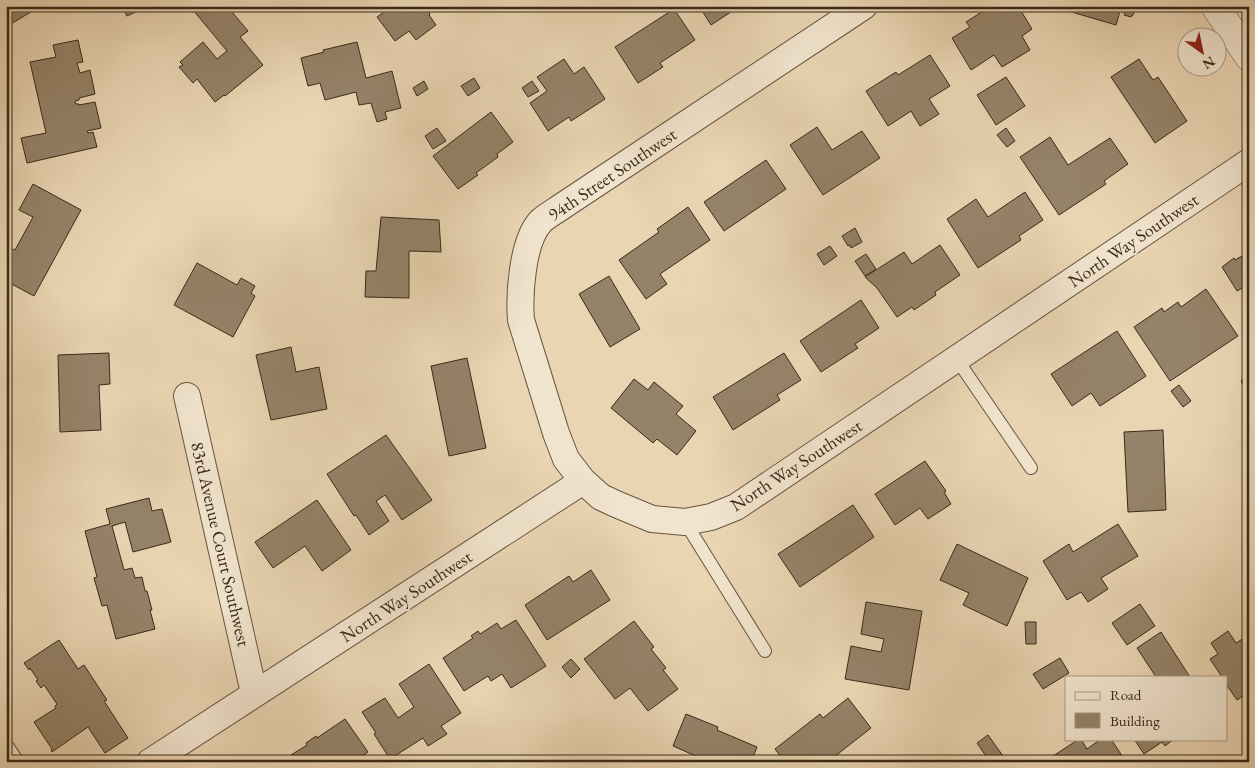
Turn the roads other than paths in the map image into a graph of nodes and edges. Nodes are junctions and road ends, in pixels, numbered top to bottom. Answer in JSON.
{"nodes":[{"id":1,"x":864,"y":6,"type":"edge"},
{"id":2,"x":1215,"y":6,"type":"edge"},
{"id":3,"x":1249,"y":57,"type":"edge"},
{"id":4,"x":1249,"y":162,"type":"edge"},
{"id":5,"x":956,"y":358,"type":"junction"},
{"id":6,"x":187,"y":396,"type":"dead end"},
{"id":7,"x":1031,"y":468,"type":"dead end"},
{"id":8,"x":583,"y":482,"type":"junction"},
{"id":9,"x":685,"y":522,"type":"junction"},
{"id":10,"x":765,"y":651,"type":"dead end"},
{"id":11,"x":254,"y":693,"type":"junction"},
{"id":12,"x":6,"y":744,"type":"edge"},
{"id":13,"x":18,"y":762,"type":"edge"},
{"id":14,"x":150,"y":762,"type":"edge"}],
"edges":[{"from":1,"to":8,"type":"street","name":"94th Street Southwest"},
{"from":2,"to":3,"type":"street"},
{"from":4,"to":5,"type":"street","name":"North Way Southwest"},
{"from":5,"to":7,"type":"lane"},
{"from":5,"to":9,"type":"street","name":"North Way Southwest"},
{"from":6,"to":11,"type":"street","name":"83rd Avenue Court Southwest"},
{"from":8,"to":9,"type":"street","name":"North Way Southwest"},
{"from":8,"to":11,"type":"street","name":"North Way Southwest"},
{"from":9,"to":10,"type":"lane"},
{"from":11,"to":14,"type":"street","name":"North Way Southwest"},
{"from":12,"to":13,"type":"lane"}]}
